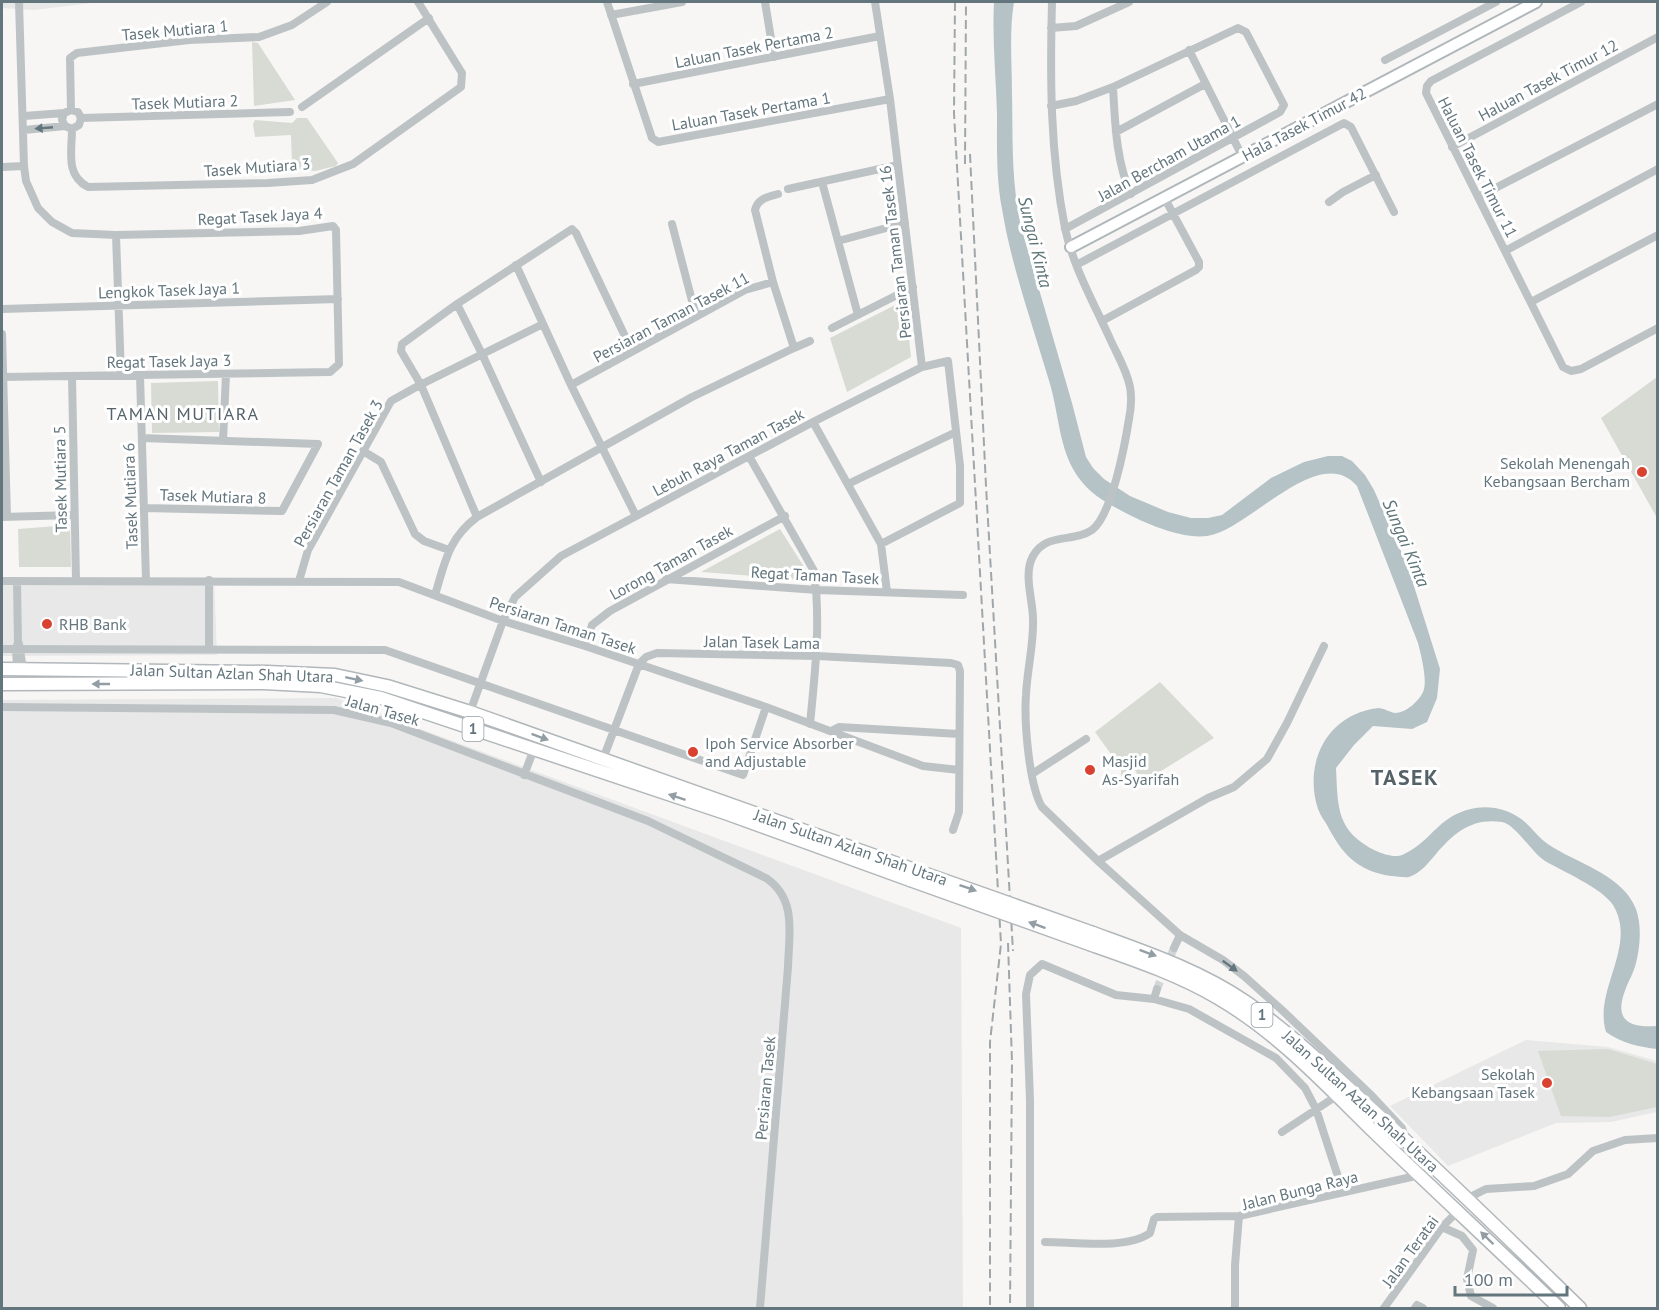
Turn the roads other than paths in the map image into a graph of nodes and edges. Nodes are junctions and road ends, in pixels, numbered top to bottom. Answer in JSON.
{"nodes":[{"id":1,"x":19,"y":2,"type":"edge"},
{"id":2,"x":327,"y":2,"type":"edge"},
{"id":3,"x":418,"y":2,"type":"edge"},
{"id":4,"x":607,"y":2,"type":"edge"},
{"id":5,"x":682,"y":2,"type":"edge"},
{"id":6,"x":765,"y":2,"type":"edge"},
{"id":7,"x":874,"y":2,"type":"edge"},
{"id":8,"x":1052,"y":2,"type":"edge"},
{"id":9,"x":1129,"y":2,"type":"edge"},
{"id":10,"x":1496,"y":2,"type":"edge"},
{"id":11,"x":1536,"y":2,"type":"edge"},
{"id":12,"x":1581,"y":2,"type":"edge"},
{"id":13,"x":1520,"y":5,"type":"edge"},
{"id":14,"x":611,"y":15,"type":"junction"},
{"id":15,"x":429,"y":18,"type":"junction"},
{"id":16,"x":1051,"y":28,"type":"junction"},
{"id":17,"x":880,"y":36,"type":"junction"},
{"id":18,"x":1658,"y":37,"type":"edge"},
{"id":19,"x":1189,"y":50,"type":"junction"},
{"id":20,"x":774,"y":57,"type":"junction"},
{"id":21,"x":1385,"y":60,"type":"dead end"},
{"id":22,"x":633,"y":84,"type":"junction"},
{"id":23,"x":1205,"y":84,"type":"junction"},
{"id":24,"x":1113,"y":87,"type":"junction"},
{"id":25,"x":890,"y":99,"type":"junction"},
{"id":26,"x":1658,"y":104,"type":"edge"},
{"id":27,"x":1051,"y":106,"type":"junction"},
{"id":28,"x":303,"y":107,"type":"dead end"},
{"id":29,"x":67,"y":111,"type":"junction"},
{"id":30,"x":290,"y":112,"type":"dead end"},
{"id":31,"x":24,"y":116,"type":"junction"},
{"id":32,"x":81,"y":118,"type":"junction"},
{"id":33,"x":69,"y":128,"type":"junction"},
{"id":34,"x":24,"y":130,"type":"junction"},
{"id":35,"x":1116,"y":132,"type":"junction"},
{"id":36,"x":1232,"y":139,"type":"junction"},
{"id":37,"x":1452,"y":147,"type":"junction"},
{"id":38,"x":1242,"y":156,"type":"junction"},
{"id":39,"x":898,"y":165,"type":"junction"},
{"id":40,"x":2,"y":166,"type":"edge"},
{"id":41,"x":24,"y":166,"type":"junction"},
{"id":42,"x":1658,"y":170,"type":"edge"},
{"id":43,"x":1376,"y":175,"type":"junction"},
{"id":44,"x":822,"y":182,"type":"junction"},
{"id":45,"x":788,"y":189,"type":"dead end"},
{"id":46,"x":778,"y":194,"type":"dead end"},
{"id":47,"x":1131,"y":194,"type":"junction"},
{"id":48,"x":1164,"y":197,"type":"junction"},
{"id":49,"x":1478,"y":197,"type":"junction"},
{"id":50,"x":1329,"y":202,"type":"dead end"},
{"id":51,"x":1394,"y":212,"type":"dead end"},
{"id":52,"x":1172,"y":213,"type":"junction"},
{"id":53,"x":905,"y":223,"type":"junction"},
{"id":54,"x":672,"y":224,"type":"dead end"},
{"id":55,"x":1065,"y":229,"type":"junction"},
{"id":56,"x":1658,"y":235,"type":"edge"},
{"id":57,"x":116,"y":236,"type":"junction"},
{"id":58,"x":838,"y":241,"type":"junction"},
{"id":59,"x":1071,"y":247,"type":"junction"},
{"id":60,"x":1505,"y":251,"type":"junction"},
{"id":61,"x":1078,"y":264,"type":"junction"},
{"id":62,"x":516,"y":265,"type":"junction"},
{"id":63,"x":773,"y":282,"type":"junction"},
{"id":64,"x":913,"y":287,"type":"junction"},
{"id":65,"x":338,"y":299,"type":"junction"},
{"id":66,"x":1531,"y":302,"type":"junction"},
{"id":67,"x":457,"y":304,"type":"junction"},
{"id":68,"x":118,"y":305,"type":"junction"},
{"id":69,"x":2,"y":309,"type":"edge"},
{"id":70,"x":858,"y":315,"type":"junction"},
{"id":71,"x":696,"y":316,"type":"junction"},
{"id":72,"x":1102,"y":321,"type":"junction"},
{"id":73,"x":543,"y":324,"type":"junction"},
{"id":74,"x":832,"y":328,"type":"dead end"},
{"id":75,"x":1658,"y":328,"type":"edge"},
{"id":76,"x":2,"y":334,"type":"edge"},
{"id":77,"x":810,"y":341,"type":"dead end"},
{"id":78,"x":794,"y":348,"type":"junction"},
{"id":79,"x":632,"y":351,"type":"junction"},
{"id":80,"x":482,"y":354,"type":"junction"},
{"id":81,"x":922,"y":367,"type":"junction"},
{"id":82,"x":336,"y":368,"type":"joint"},
{"id":83,"x":226,"y":374,"type":"junction"},
{"id":84,"x":121,"y":375,"type":"junction"},
{"id":85,"x":140,"y":375,"type":"junction"},
{"id":86,"x":72,"y":376,"type":"junction"},
{"id":87,"x":2,"y":377,"type":"edge"},
{"id":88,"x":420,"y":385,"type":"junction"},
{"id":89,"x":571,"y":385,"type":"junction"},
{"id":90,"x":813,"y":422,"type":"junction"},
{"id":91,"x":956,"y":432,"type":"junction"},
{"id":92,"x":142,"y":438,"type":"junction"},
{"id":93,"x":223,"y":441,"type":"junction"},
{"id":94,"x":602,"y":448,"type":"junction"},
{"id":95,"x":3,"y":451,"type":"edge"},
{"id":96,"x":363,"y":451,"type":"junction"},
{"id":97,"x":749,"y":456,"type":"junction"},
{"id":98,"x":541,"y":482,"type":"junction"},
{"id":99,"x":848,"y":484,"type":"junction"},
{"id":100,"x":144,"y":508,"type":"junction"},
{"id":101,"x":74,"y":515,"type":"junction"},
{"id":102,"x":636,"y":516,"type":"junction"},
{"id":103,"x":785,"y":516,"type":"junction"},
{"id":104,"x":4,"y":517,"type":"edge"},
{"id":105,"x":477,"y":517,"type":"junction"},
{"id":106,"x":881,"y":544,"type":"junction"},
{"id":107,"x":449,"y":550,"type":"junction"},
{"id":108,"x":666,"y":579,"type":"junction"},
{"id":109,"x":2,"y":580,"type":"edge"},
{"id":110,"x":16,"y":580,"type":"junction"},
{"id":111,"x":76,"y":580,"type":"junction"},
{"id":112,"x":146,"y":580,"type":"junction"},
{"id":113,"x":209,"y":580,"type":"junction"},
{"id":114,"x":299,"y":580,"type":"junction"},
{"id":115,"x":816,"y":590,"type":"junction"},
{"id":116,"x":887,"y":592,"type":"junction"},
{"id":117,"x":435,"y":595,"type":"junction"},
{"id":118,"x":963,"y":595,"type":"dead end"},
{"id":119,"x":503,"y":621,"type":"junction"},
{"id":120,"x":18,"y":646,"type":"junction"},
{"id":121,"x":585,"y":646,"type":"junction"},
{"id":122,"x":1324,"y":646,"type":"dead end"},
{"id":123,"x":2,"y":649,"type":"edge"},
{"id":124,"x":209,"y":649,"type":"junction"},
{"id":125,"x":816,"y":656,"type":"junction"},
{"id":126,"x":639,"y":664,"type":"junction"},
{"id":127,"x":2,"y":669,"type":"edge"},
{"id":128,"x":20,"y":670,"type":"junction"},
{"id":129,"x":481,"y":682,"type":"junction"},
{"id":130,"x":2,"y":683,"type":"edge"},
{"id":131,"x":58,"y":684,"type":"junction"},
{"id":132,"x":2,"y":707,"type":"edge"},
{"id":133,"x":766,"y":707,"type":"junction"},
{"id":134,"x":470,"y":712,"type":"junction"},
{"id":135,"x":810,"y":724,"type":"junction"},
{"id":136,"x":614,"y":730,"type":"junction"},
{"id":137,"x":831,"y":730,"type":"junction"},
{"id":138,"x":868,"y":730,"type":"junction"},
{"id":139,"x":959,"y":734,"type":"junction"},
{"id":140,"x":1086,"y":739,"type":"dead end"},
{"id":141,"x":862,"y":742,"type":"junction"},
{"id":142,"x":534,"y":750,"type":"junction"},
{"id":143,"x":603,"y":759,"type":"junction"},
{"id":144,"x":959,"y":770,"type":"junction"},
{"id":145,"x":1032,"y":774,"type":"junction"},
{"id":146,"x":524,"y":775,"type":"junction"},
{"id":147,"x":954,"y":830,"type":"dead end"},
{"id":148,"x":1098,"y":861,"type":"junction"},
{"id":149,"x":911,"y":874,"type":"junction"},
{"id":150,"x":766,"y":878,"type":"joint"},
{"id":151,"x":1180,"y":935,"type":"junction"},
{"id":152,"x":1093,"y":939,"type":"junction"},
{"id":153,"x":1174,"y":948,"type":"tunnel mouth"},
{"id":154,"x":1157,"y":988,"type":"tunnel mouth"},
{"id":155,"x":1154,"y":999,"type":"junction"},
{"id":156,"x":1338,"y":1095,"type":"junction"},
{"id":157,"x":1358,"y":1097,"type":"junction"},
{"id":158,"x":1376,"y":1100,"type":"junction"},
{"id":159,"x":1316,"y":1108,"type":"junction"},
{"id":160,"x":1282,"y":1132,"type":"dead end"},
{"id":161,"x":1658,"y":1138,"type":"edge"},
{"id":162,"x":1405,"y":1139,"type":"junction"},
{"id":163,"x":1420,"y":1175,"type":"junction"},
{"id":164,"x":1343,"y":1192,"type":"junction"},
{"id":165,"x":1468,"y":1198,"type":"junction"},
{"id":166,"x":1458,"y":1211,"type":"junction"},
{"id":167,"x":1239,"y":1216,"type":"junction"},
{"id":168,"x":1442,"y":1227,"type":"junction"},
{"id":169,"x":1045,"y":1242,"type":"dead end"},
{"id":170,"x":760,"y":1308,"type":"edge"},
{"id":171,"x":1030,"y":1308,"type":"edge"},
{"id":172,"x":1235,"y":1308,"type":"edge"},
{"id":173,"x":1384,"y":1308,"type":"edge"},
{"id":174,"x":1414,"y":1308,"type":"edge"},
{"id":175,"x":1423,"y":1308,"type":"edge"},
{"id":176,"x":1493,"y":1308,"type":"edge"},
{"id":177,"x":1558,"y":1308,"type":"edge"},
{"id":178,"x":1580,"y":1308,"type":"edge"}],
"edges":[{"from":1,"to":31,"type":"street"},
{"from":2,"to":29,"type":"street","name":"Tasek Mutiara 1"},
{"from":3,"to":15,"type":"street"},
{"from":4,"to":14,"type":"street","name":"Laluan Tasek Pertama 1"},
{"from":5,"to":14,"type":"street"},
{"from":6,"to":20,"type":"street"},
{"from":7,"to":17,"type":"street","name":"Persiaran Taman Tasek 16"},
{"from":8,"to":16,"type":"street"},
{"from":9,"to":16,"type":"street"},
{"from":10,"to":21,"type":"street"},
{"from":11,"to":13,"type":"street","name":"Hala Tasek Timur 42"},
{"from":12,"to":37,"type":"street","name":"Haluan Tasek Timur 11"},
{"from":13,"to":38,"type":"street","name":"Hala Tasek Timur 42"},
{"from":14,"to":22,"type":"street","name":"Laluan Tasek Pertama 1"},
{"from":15,"to":28,"type":"street"},
{"from":15,"to":33,"type":"street","name":"Tasek Mutiara 3"},
{"from":16,"to":27,"type":"street"},
{"from":17,"to":20,"type":"street","name":"Laluan Tasek Pertama 2"},
{"from":17,"to":25,"type":"street","name":"Persiaran Taman Tasek 16"},
{"from":18,"to":37,"type":"street","name":"Haluan Tasek Timur 12"},
{"from":19,"to":23,"type":"street"},
{"from":19,"to":24,"type":"street"},
{"from":19,"to":36,"type":"street","name":"Jalan Bercham Utama 1"},
{"from":20,"to":22,"type":"street","name":"Laluan Tasek Pertama 2"},
{"from":22,"to":25,"type":"street","name":"Laluan Tasek Pertama 1"},
{"from":23,"to":35,"type":"street"},
{"from":23,"to":36,"type":"street"},
{"from":24,"to":27,"type":"street"},
{"from":24,"to":35,"type":"street"},
{"from":25,"to":39,"type":"street","name":"Persiaran Taman Tasek 16"},
{"from":26,"to":49,"type":"street"},
{"from":27,"to":55,"type":"street"},
{"from":29,"to":31,"type":"street"},
{"from":29,"to":32,"type":"street"},
{"from":29,"to":33,"type":"street"},
{"from":30,"to":32,"type":"street","name":"Tasek Mutiara 2"},
{"from":31,"to":34,"type":"street"},
{"from":32,"to":33,"type":"street"},
{"from":33,"to":34,"type":"street","one_way":true},
{"from":34,"to":41,"type":"street"},
{"from":35,"to":47,"type":"street"},
{"from":36,"to":38,"type":"street"},
{"from":36,"to":47,"type":"street","name":"Jalan Bercham Utama 1"},
{"from":37,"to":49,"type":"street","name":"Haluan Tasek Timur 11"},
{"from":38,"to":48,"type":"street","name":"Hala Tasek Timur 42"},
{"from":39,"to":44,"type":"street"},
{"from":39,"to":53,"type":"street","name":"Persiaran Taman Tasek 16"},
{"from":40,"to":41,"type":"street"},
{"from":41,"to":57,"type":"street"},
{"from":42,"to":60,"type":"street"},
{"from":43,"to":50,"type":"street"},
{"from":43,"to":51,"type":"street"},
{"from":43,"to":52,"type":"street"},
{"from":44,"to":45,"type":"street"},
{"from":44,"to":58,"type":"street"},
{"from":46,"to":63,"type":"street"},
{"from":47,"to":55,"type":"street","name":"Jalan Bercham Utama 1"},
{"from":48,"to":52,"type":"street"},
{"from":48,"to":59,"type":"street","name":"Hala Tasek Timur 42"},
{"from":49,"to":60,"type":"street","name":"Haluan Tasek Timur 11"},
{"from":52,"to":61,"type":"street"},
{"from":52,"to":72,"type":"street"},
{"from":53,"to":58,"type":"street"},
{"from":53,"to":64,"type":"street","name":"Persiaran Taman Tasek 16"},
{"from":54,"to":71,"type":"street"},
{"from":55,"to":59,"type":"street"},
{"from":56,"to":66,"type":"street"},
{"from":57,"to":65,"type":"street","name":"Regat Tasek Jaya 4"},
{"from":57,"to":68,"type":"street"},
{"from":58,"to":70,"type":"street"},
{"from":59,"to":61,"type":"street"},
{"from":60,"to":66,"type":"street","name":"Haluan Tasek Timur 11"},
{"from":61,"to":72,"type":"street"},
{"from":62,"to":67,"type":"street"},
{"from":62,"to":73,"type":"street"},
{"from":62,"to":79,"type":"street"},
{"from":63,"to":71,"type":"street","name":"Persiaran Taman Tasek 11"},
{"from":63,"to":78,"type":"street","name":"Persiaran Taman Tasek 11"},
{"from":64,"to":70,"type":"street"},
{"from":64,"to":81,"type":"street","name":"Persiaran Taman Tasek 16"},
{"from":65,"to":68,"type":"street","name":"Lengkok Tasek Jaya 1"},
{"from":65,"to":82,"type":"street","name":"Regat Tasek Jaya 4"},
{"from":66,"to":75,"type":"street","name":"Haluan Tasek Timur 11"},
{"from":67,"to":80,"type":"street"},
{"from":67,"to":88,"type":"street"},
{"from":68,"to":69,"type":"street","name":"Lengkok Tasek Jaya 1"},
{"from":68,"to":84,"type":"street"},
{"from":70,"to":74,"type":"street"},
{"from":71,"to":79,"type":"street","name":"Persiaran Taman Tasek 11"},
{"from":72,"to":145,"type":"street"},
{"from":73,"to":80,"type":"street","name":"Persiaran Taman Tasek 3"},
{"from":73,"to":89,"type":"street"},
{"from":76,"to":87,"type":"street"},
{"from":77,"to":78,"type":"street"},
{"from":78,"to":94,"type":"street"},
{"from":79,"to":89,"type":"street","name":"Persiaran Taman Tasek 11"},
{"from":80,"to":88,"type":"street","name":"Persiaran Taman Tasek 3"},
{"from":80,"to":98,"type":"street"},
{"from":81,"to":90,"type":"street","name":"Lebuh Raya Taman Tasek"},
{"from":81,"to":91,"type":"street","name":"Lebuh Raya Taman Tasek"},
{"from":82,"to":83,"type":"street","name":"Regat Tasek Jaya 3"},
{"from":83,"to":85,"type":"street","name":"Regat Tasek Jaya 3"},
{"from":83,"to":93,"type":"street"},
{"from":84,"to":85,"type":"street","name":"Regat Tasek Jaya 3"},
{"from":84,"to":86,"type":"street","name":"Regat Tasek Jaya 3"},
{"from":85,"to":92,"type":"street","name":"Tasek Mutiara 6"},
{"from":86,"to":87,"type":"street","name":"Regat Tasek Jaya 3"},
{"from":86,"to":101,"type":"street","name":"Tasek Mutiara 5"},
{"from":87,"to":95,"type":"street"},
{"from":88,"to":96,"type":"street","name":"Persiaran Taman Tasek 3"},
{"from":88,"to":105,"type":"street"},
{"from":89,"to":94,"type":"street"},
{"from":90,"to":97,"type":"street","name":"Lebuh Raya Taman Tasek"},
{"from":90,"to":99,"type":"street"},
{"from":91,"to":99,"type":"street"},
{"from":91,"to":106,"type":"street","name":"Lebuh Raya Taman Tasek"},
{"from":92,"to":93,"type":"street"},
{"from":92,"to":100,"type":"street","name":"Tasek Mutiara 6"},
{"from":93,"to":100,"type":"street","name":"Tasek Mutiara 8"},
{"from":94,"to":98,"type":"street"},
{"from":94,"to":102,"type":"street"},
{"from":95,"to":104,"type":"street"},
{"from":96,"to":107,"type":"street"},
{"from":96,"to":114,"type":"street","name":"Persiaran Taman Tasek 3"},
{"from":97,"to":102,"type":"street","name":"Lebuh Raya Taman Tasek"},
{"from":97,"to":103,"type":"street"},
{"from":98,"to":105,"type":"street"},
{"from":99,"to":106,"type":"street"},
{"from":100,"to":112,"type":"street","name":"Tasek Mutiara 6"},
{"from":101,"to":104,"type":"street"},
{"from":101,"to":111,"type":"street","name":"Tasek Mutiara 5"},
{"from":102,"to":119,"type":"street","name":"Lebuh Raya Taman Tasek"},
{"from":103,"to":108,"type":"street","name":"Lorong Taman Tasek"},
{"from":103,"to":115,"type":"street"},
{"from":105,"to":107,"type":"street"},
{"from":106,"to":116,"type":"street"},
{"from":107,"to":117,"type":"street"},
{"from":108,"to":115,"type":"street","name":"Regat Taman Tasek"},
{"from":108,"to":121,"type":"street","name":"Lorong Taman Tasek"},
{"from":109,"to":110,"type":"street","name":"Persiaran Taman Tasek"},
{"from":110,"to":111,"type":"street","name":"Persiaran Taman Tasek"},
{"from":110,"to":120,"type":"street"},
{"from":111,"to":112,"type":"street","name":"Persiaran Taman Tasek"},
{"from":112,"to":113,"type":"street","name":"Persiaran Taman Tasek"},
{"from":113,"to":114,"type":"street","name":"Persiaran Taman Tasek"},
{"from":113,"to":124,"type":"street"},
{"from":114,"to":117,"type":"street","name":"Persiaran Taman Tasek"},
{"from":115,"to":116,"type":"street","name":"Regat Taman Tasek"},
{"from":115,"to":125,"type":"street"},
{"from":116,"to":118,"type":"street","name":"Regat Taman Tasek"},
{"from":117,"to":119,"type":"street","name":"Persiaran Taman Tasek"},
{"from":119,"to":121,"type":"street","name":"Persiaran Taman Tasek"},
{"from":119,"to":129,"type":"street","name":"Lebuh Raya Taman Tasek"},
{"from":120,"to":123,"type":"street"},
{"from":120,"to":124,"type":"street"},
{"from":120,"to":128,"type":"street"},
{"from":121,"to":126,"type":"street","name":"Persiaran Taman Tasek"},
{"from":122,"to":148,"type":"street"},
{"from":124,"to":129,"type":"street"},
{"from":125,"to":126,"type":"street","name":"Jalan Tasek Lama"},
{"from":125,"to":135,"type":"street"},
{"from":125,"to":139,"type":"street","name":"Jalan Tasek Lama"},
{"from":126,"to":133,"type":"street","name":"Persiaran Taman Tasek"},
{"from":126,"to":136,"type":"street"},
{"from":127,"to":128,"type":"main road","name":"Jalan Sultan Azlan Shah Utara","number":"1"},
{"from":128,"to":130,"type":"main road"},
{"from":128,"to":131,"type":"main road"},
{"from":128,"to":134,"type":"main road","name":"Jalan Sultan Azlan Shah Utara","number":"1","one_way":true},
{"from":129,"to":134,"type":"street","name":"Lebuh Raya Taman Tasek"},
{"from":129,"to":136,"type":"street"},
{"from":130,"to":131,"type":"main road","name":"Jalan Sultan Azlan Shah Utara","number":"1"},
{"from":142,"to":131,"type":"main road","name":"Jalan Sultan Azlan Shah Utara","number":"1","one_way":true},
{"from":132,"to":146,"type":"street","name":"Jalan Tasek"},
{"from":133,"to":135,"type":"street","name":"Persiaran Taman Tasek"},
{"from":133,"to":136,"type":"street"},
{"from":134,"to":143,"type":"main road","name":"Jalan Sultan Azlan Shah Utara","number":"1","one_way":true},
{"from":135,"to":137,"type":"street","name":"Persiaran Taman Tasek"},
{"from":136,"to":143,"type":"street"},
{"from":137,"to":138,"type":"street"},
{"from":137,"to":141,"type":"street","name":"Persiaran Taman Tasek"},
{"from":138,"to":139,"type":"street"},
{"from":138,"to":141,"type":"street"},
{"from":139,"to":144,"type":"street"},
{"from":140,"to":145,"type":"street"},
{"from":141,"to":144,"type":"street","name":"Persiaran Taman Tasek"},
{"from":142,"to":146,"type":"street"},
{"from":149,"to":142,"type":"main road","name":"Jalan Sultan Azlan Shah Utara","number":"1","one_way":true},
{"from":143,"to":149,"type":"main road","name":"Jalan Sultan Azlan Shah Utara","number":"1"},
{"from":144,"to":147,"type":"street"},
{"from":145,"to":148,"type":"street"},
{"from":146,"to":150,"type":"street","name":"Jalan Tasek"},
{"from":148,"to":151,"type":"street"},
{"from":149,"to":152,"type":"main road","name":"Jalan Sultan Azlan Shah Utara","number":"1","bridge":true},
{"from":150,"to":170,"type":"street","name":"Persiaran Tasek"},
{"from":151,"to":153,"type":"street"},
{"from":151,"to":158,"type":"street","one_way":true},
{"from":152,"to":156,"type":"main road","name":"Jalan Sultan Azlan Shah Utara","number":"1"},
{"from":152,"to":157,"type":"main road","name":"Jalan Sultan Azlan Shah Utara","number":"1","one_way":true},
{"from":154,"to":155,"type":"street"},
{"from":155,"to":159,"type":"street"},
{"from":155,"to":171,"type":"street"},
{"from":156,"to":159,"type":"street"},
{"from":156,"to":163,"type":"main road","name":"Jalan Sultan Azlan Shah Utara","number":"1"},
{"from":157,"to":158,"type":"street"},
{"from":157,"to":162,"type":"main road","name":"Jalan Sultan Azlan Shah Utara","number":"1"},
{"from":158,"to":162,"type":"street"},
{"from":159,"to":160,"type":"street"},
{"from":159,"to":164,"type":"street"},
{"from":161,"to":165,"type":"street"},
{"from":162,"to":165,"type":"main road","name":"Jalan Sultan Azlan Shah Utara","number":"1"},
{"from":163,"to":164,"type":"street","name":"Jalan Bunga Raya"},
{"from":163,"to":166,"type":"main road","name":"Jalan Sultan Azlan Shah Utara","number":"1"},
{"from":164,"to":167,"type":"street","name":"Jalan Bunga Raya"},
{"from":165,"to":178,"type":"main road","name":"Jalan Sultan Azlan Shah Utara","number":"1"},
{"from":166,"to":168,"type":"street","name":"Jalan Teratai"},
{"from":177,"to":166,"type":"main road","name":"Jalan Sultan Azlan Shah Utara","number":"1","one_way":true},
{"from":167,"to":169,"type":"street"},
{"from":167,"to":172,"type":"street","name":"Jalan Bunga Raya"},
{"from":168,"to":173,"type":"street","name":"Jalan Teratai"},
{"from":168,"to":176,"type":"street"},
{"from":174,"to":175,"type":"street"}]}
